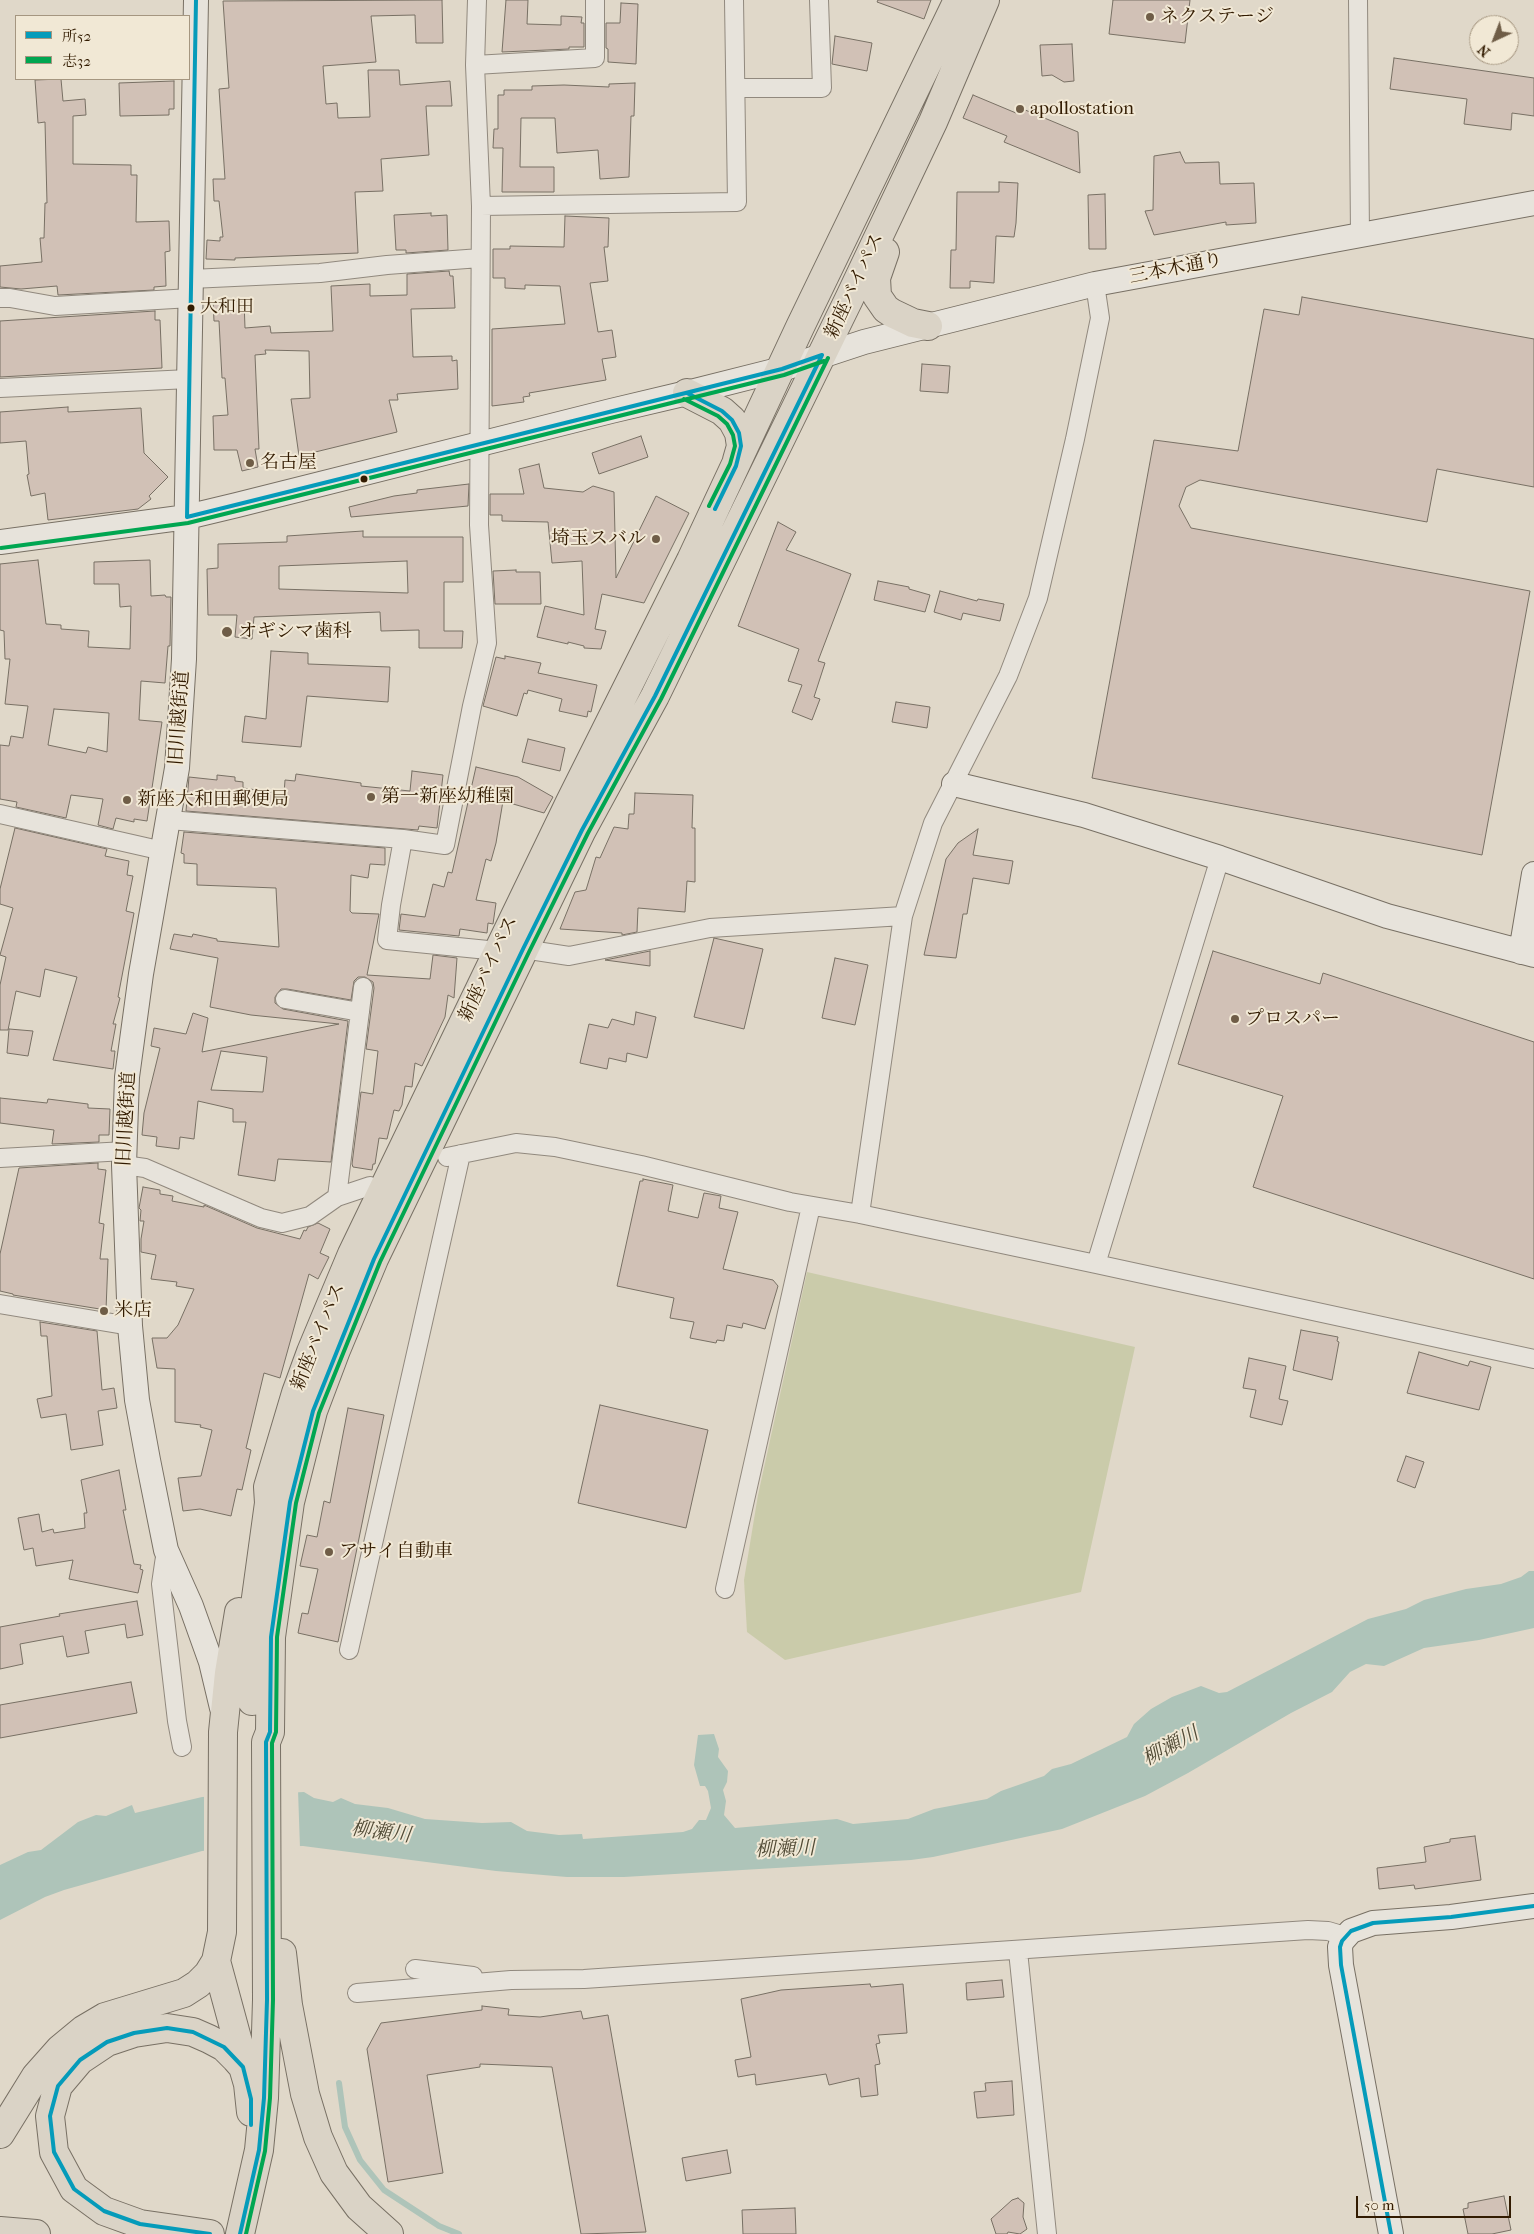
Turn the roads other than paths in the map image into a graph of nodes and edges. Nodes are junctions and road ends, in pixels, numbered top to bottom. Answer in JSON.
{"nodes":[{"id":1,"x":196,"y":0,"type":"edge"},
{"id":2,"x":477,"y":0,"type":"edge"},
{"id":3,"x":595,"y":0,"type":"edge"},
{"id":4,"x":734,"y":0,"type":"edge"},
{"id":5,"x":818,"y":0,"type":"edge"},
{"id":6,"x":958,"y":0,"type":"edge"},
{"id":7,"x":985,"y":0,"type":"edge"},
{"id":8,"x":1358,"y":0,"type":"edge"},
{"id":9,"x":476,"y":65,"type":"junction"},
{"id":10,"x":736,"y":88,"type":"junction"},
{"id":11,"x":933,"y":122,"type":"junction"},
{"id":12,"x":1534,"y":202,"type":"edge"},
{"id":13,"x":481,"y":206,"type":"junction"},
{"id":14,"x":1360,"y":236,"type":"junction"},
{"id":15,"x":480,"y":258,"type":"junction"},
{"id":16,"x":1095,"y":284,"type":"junction"},
{"id":17,"x":191,"y":288,"type":"junction"},
{"id":18,"x":0,"y":298,"type":"edge"},
{"id":19,"x":928,"y":326,"type":"junction"},
{"id":20,"x":822,"y":355,"type":"junction"},
{"id":21,"x":782,"y":368,"type":"junction"},
{"id":22,"x":189,"y":378,"type":"junction"},
{"id":23,"x":0,"y":388,"type":"edge"},
{"id":24,"x":687,"y":394,"type":"junction"},
{"id":25,"x":480,"y":444,"type":"junction"},
{"id":26,"x":736,"y":466,"type":"junction"},
{"id":27,"x":187,"y":516,"type":"junction"},
{"id":28,"x":0,"y":542,"type":"edge"},
{"id":29,"x":954,"y":784,"type":"junction"},
{"id":30,"x":0,"y":814,"type":"edge"},
{"id":31,"x":169,"y":820,"type":"junction"},
{"id":32,"x":404,"y":839,"type":"junction"},
{"id":33,"x":163,"y":851,"type":"junction"},
{"id":34,"x":1220,"y":858,"type":"junction"},
{"id":35,"x":1534,"y":874,"type":"edge"},
{"id":36,"x":903,"y":916,"type":"junction"},
{"id":37,"x":510,"y":950,"type":"junction"},
{"id":38,"x":1527,"y":954,"type":"edge"},
{"id":39,"x":363,"y":986,"type":"dead end"},
{"id":40,"x":285,"y":999,"type":"dead end"},
{"id":41,"x":360,"y":1012,"type":"junction"},
{"id":42,"x":0,"y":1158,"type":"edge"},
{"id":43,"x":124,"y":1158,"type":"junction"},
{"id":44,"x":370,"y":1186,"type":"dead end"},
{"id":45,"x":337,"y":1196,"type":"junction"},
{"id":46,"x":810,"y":1206,"type":"junction"},
{"id":47,"x":860,"y":1214,"type":"junction"},
{"id":48,"x":1096,"y":1264,"type":"junction"},
{"id":49,"x":0,"y":1304,"type":"edge"},
{"id":50,"x":130,"y":1326,"type":"junction"},
{"id":51,"x":1534,"y":1360,"type":"edge"},
{"id":52,"x":268,"y":1487,"type":"junction"},
{"id":53,"x":166,"y":1550,"type":"junction"},
{"id":54,"x":725,"y":1589,"type":"dead end"},
{"id":55,"x":349,"y":1650,"type":"dead end"},
{"id":56,"x":223,"y":1740,"type":"junction"},
{"id":57,"x":265,"y":1740,"type":"junction"},
{"id":58,"x":182,"y":1747,"type":"dead end"},
{"id":59,"x":1534,"y":1906,"type":"edge"},
{"id":60,"x":1345,"y":1936,"type":"junction"},
{"id":61,"x":269,"y":1939,"type":"junction"},
{"id":62,"x":1018,"y":1951,"type":"junction"},
{"id":63,"x":216,"y":1960,"type":"junction"},
{"id":64,"x":414,"y":1969,"type":"dead end"},
{"id":65,"x":511,"y":1980,"type":"junction"},
{"id":66,"x":357,"y":1993,"type":"dead end"},
{"id":67,"x":261,"y":2000,"type":"junction"},
{"id":68,"x":243,"y":2067,"type":"junction"},
{"id":69,"x":251,"y":2121,"type":"junction"},
{"id":70,"x":0,"y":2134,"type":"edge"},
{"id":71,"x":248,"y":2202,"type":"junction"},
{"id":72,"x":2,"y":2231,"type":"edge"},
{"id":73,"x":36,"y":2234,"type":"edge"},
{"id":74,"x":210,"y":2234,"type":"edge"},
{"id":75,"x":228,"y":2234,"type":"edge"},
{"id":76,"x":240,"y":2234,"type":"edge"},
{"id":77,"x":250,"y":2234,"type":"edge"},
{"id":78,"x":389,"y":2234,"type":"edge"},
{"id":79,"x":1047,"y":2234,"type":"edge"},
{"id":80,"x":1390,"y":2234,"type":"edge"}],
"edges":[{"from":1,"to":17,"type":"main road","name":"旧川越街道"},
{"from":2,"to":9,"type":"street"},
{"from":3,"to":9,"type":"street"},
{"from":4,"to":10,"type":"street"},
{"from":5,"to":10,"type":"street"},
{"from":6,"to":21,"type":"highway","name":"新座バイパス"},
{"from":7,"to":11,"type":"highway","name":"新座バイパス"},
{"from":8,"to":14,"type":"street"},
{"from":9,"to":13,"type":"street"},
{"from":10,"to":13,"type":"street"},
{"from":11,"to":19,"type":"highway"},
{"from":11,"to":20,"type":"highway","name":"新座バイパス"},
{"from":12,"to":14,"type":"main road","name":"三本木通り"},
{"from":13,"to":15,"type":"street"},
{"from":14,"to":16,"type":"main road","name":"三本木通り"},
{"from":15,"to":17,"type":"street"},
{"from":15,"to":25,"type":"street"},
{"from":16,"to":19,"type":"main road","name":"三本木通り"},
{"from":16,"to":29,"type":"street"},
{"from":17,"to":18,"type":"street"},
{"from":17,"to":22,"type":"main road","name":"旧川越街道"},
{"from":19,"to":20,"type":"main road","name":"三本木通り"},
{"from":20,"to":21,"type":"main road","name":"三本木通り"},
{"from":20,"to":37,"type":"highway","name":"新座バイパス"},
{"from":21,"to":24,"type":"main road","name":"三本木通り"},
{"from":21,"to":26,"type":"highway","name":"新座バイパス"},
{"from":22,"to":23,"type":"street"},
{"from":22,"to":27,"type":"main road","name":"旧川越街道"},
{"from":24,"to":25,"type":"main road","name":"三本木通り"},
{"from":24,"to":26,"type":"highway"},
{"from":25,"to":27,"type":"main road","name":"三本木通り"},
{"from":25,"to":32,"type":"street"},
{"from":26,"to":37,"type":"highway","name":"新座バイパス"},
{"from":27,"to":28,"type":"main road","name":"三本木通り"},
{"from":27,"to":31,"type":"main road","name":"旧川越街道"},
{"from":29,"to":34,"type":"main road"},
{"from":29,"to":36,"type":"street"},
{"from":30,"to":33,"type":"street"},
{"from":31,"to":32,"type":"street"},
{"from":31,"to":33,"type":"main road","name":"旧川越街道"},
{"from":32,"to":37,"type":"street"},
{"from":33,"to":43,"type":"main road","name":"旧川越街道"},
{"from":34,"to":38,"type":"main road"},
{"from":34,"to":48,"type":"street"},
{"from":35,"to":38,"type":"main road"},
{"from":36,"to":37,"type":"street"},
{"from":36,"to":47,"type":"street"},
{"from":37,"to":52,"type":"highway","name":"新座バイパス"},
{"from":37,"to":57,"type":"highway","name":"新座バイパス"},
{"from":39,"to":41,"type":"street"},
{"from":40,"to":41,"type":"street"},
{"from":41,"to":45,"type":"street"},
{"from":42,"to":43,"type":"street"},
{"from":43,"to":45,"type":"street"},
{"from":43,"to":50,"type":"main road","name":"旧川越街道"},
{"from":44,"to":45,"type":"street"},
{"from":46,"to":47,"type":"street"},
{"from":46,"to":54,"type":"street"},
{"from":46,"to":55,"type":"street"},
{"from":47,"to":48,"type":"street"},
{"from":48,"to":51,"type":"street"},
{"from":49,"to":50,"type":"street"},
{"from":50,"to":53,"type":"main road","name":"旧川越街道"},
{"from":52,"to":56,"type":"highway"},
{"from":52,"to":57,"type":"highway","name":"新座バイパス"},
{"from":53,"to":56,"type":"main road","name":"旧川越街道"},
{"from":53,"to":58,"type":"street"},
{"from":56,"to":63,"type":"highway"},
{"from":57,"to":61,"type":"highway","name":"新座バイパス"},
{"from":57,"to":61,"type":"highway"},
{"from":59,"to":60,"type":"main road"},
{"from":60,"to":62,"type":"street"},
{"from":60,"to":80,"type":"main road"},
{"from":61,"to":67,"type":"highway","name":"新座バイパス"},
{"from":61,"to":71,"type":"highway"},
{"from":61,"to":78,"type":"highway"},
{"from":62,"to":65,"type":"street"},
{"from":62,"to":79,"type":"street"},
{"from":63,"to":68,"type":"highway"},
{"from":63,"to":70,"type":"highway"},
{"from":64,"to":65,"type":"street"},
{"from":65,"to":66,"type":"street"},
{"from":67,"to":69,"type":"highway"},
{"from":67,"to":71,"type":"highway"},
{"from":68,"to":69,"type":"highway"},
{"from":68,"to":74,"type":"highway"},
{"from":69,"to":71,"type":"highway"},
{"from":71,"to":75,"type":"highway"},
{"from":71,"to":76,"type":"highway"},
{"from":71,"to":77,"type":"highway"},
{"from":72,"to":73,"type":"highway"}]}
